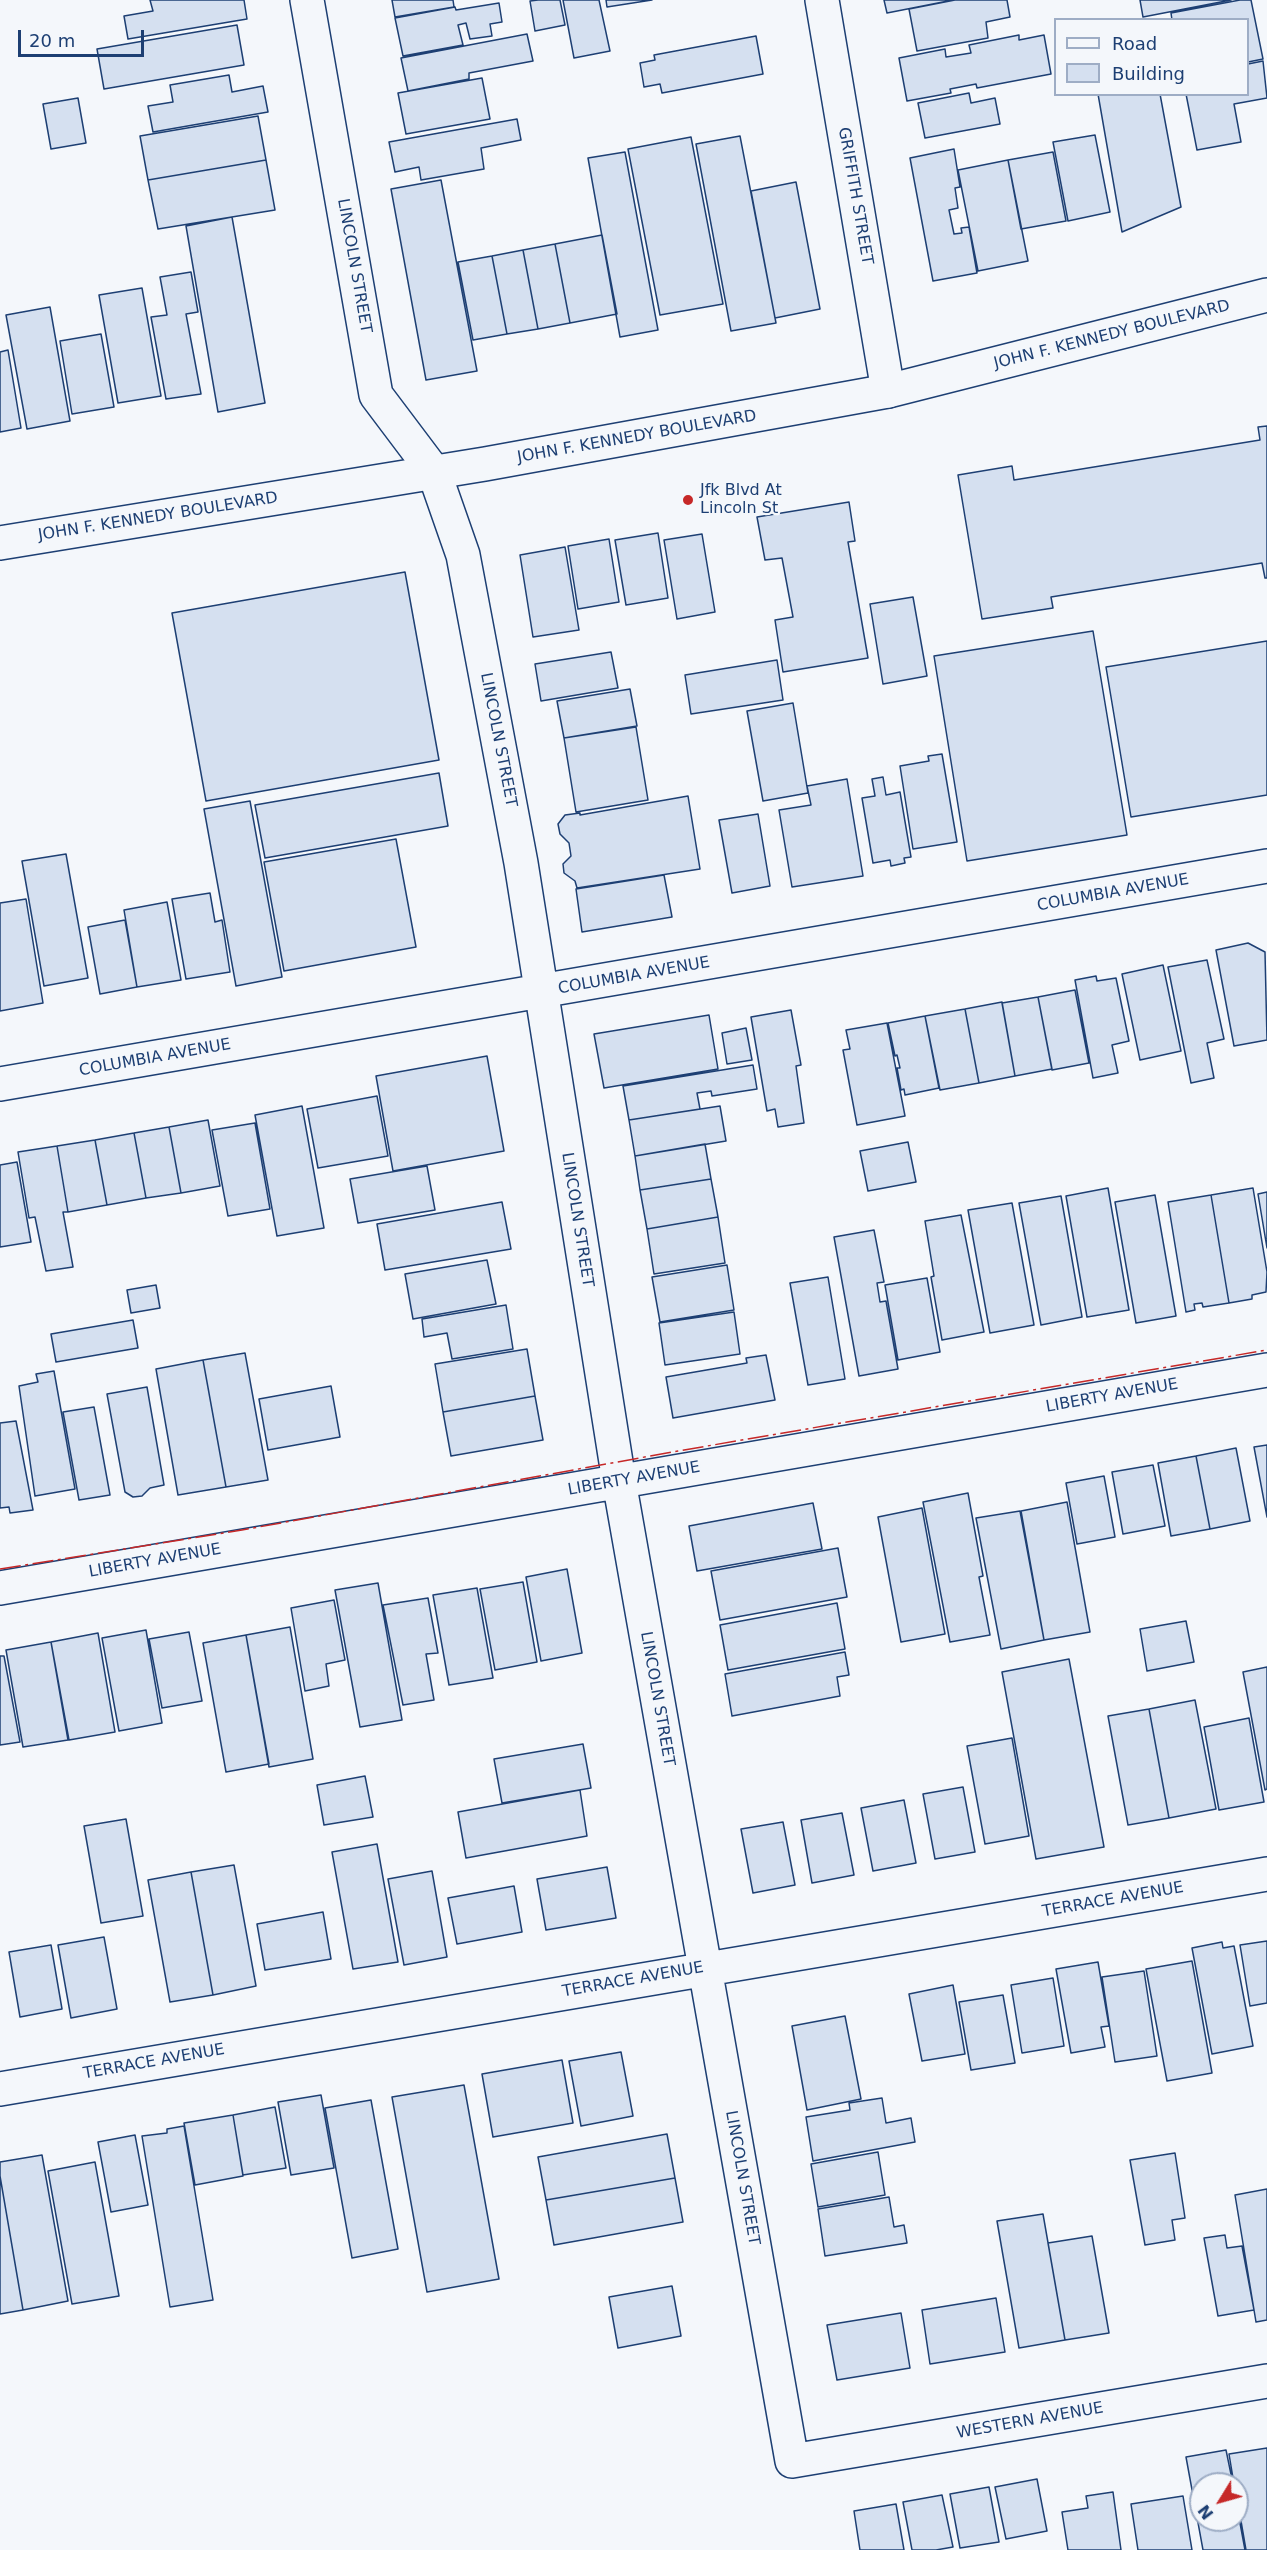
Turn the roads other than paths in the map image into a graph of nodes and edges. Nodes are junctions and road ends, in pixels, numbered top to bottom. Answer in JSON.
{"nodes":[{"id":1,"x":308,"y":0,"type":"edge"},
{"id":2,"x":822,"y":0,"type":"edge"},
{"id":3,"x":1267,"y":295,"type":"edge"},
{"id":4,"x":888,"y":391,"type":"junction"},
{"id":5,"x":434,"y":472,"type":"junction"},
{"id":6,"x":0,"y":543,"type":"edge"},
{"id":7,"x":1267,"y":866,"type":"edge"},
{"id":8,"x":540,"y":992,"type":"junction"},
{"id":9,"x":0,"y":1084,"type":"edge"},
{"id":10,"x":1267,"y":1370,"type":"edge"},
{"id":11,"x":619,"y":1481,"type":"junction"},
{"id":12,"x":0,"y":1588,"type":"edge"},
{"id":13,"x":1267,"y":1874,"type":"edge"},
{"id":14,"x":705,"y":1968,"type":"junction"},
{"id":15,"x":0,"y":2089,"type":"edge"},
{"id":16,"x":1267,"y":2381,"type":"edge"},
{"id":17,"x":792,"y":2461,"type":"joint"}],
"edges":[{"from":1,"to":5,"type":"street","name":"LINCOLN STREET"},
{"from":2,"to":4,"type":"street","name":"GRIFFITH STREET"},
{"from":3,"to":4,"type":"street","name":"JOHN F. KENNEDY BOULEVARD"},
{"from":4,"to":5,"type":"street","name":"JOHN F. KENNEDY BOULEVARD"},
{"from":5,"to":6,"type":"street","name":"JOHN F. KENNEDY BOULEVARD"},
{"from":5,"to":8,"type":"street","name":"LINCOLN STREET"},
{"from":7,"to":8,"type":"street","name":"COLUMBIA AVENUE"},
{"from":8,"to":9,"type":"street","name":"COLUMBIA AVENUE"},
{"from":8,"to":11,"type":"street","name":"LINCOLN STREET"},
{"from":10,"to":11,"type":"street","name":"LIBERTY AVENUE"},
{"from":11,"to":12,"type":"street","name":"LIBERTY AVENUE"},
{"from":11,"to":14,"type":"street","name":"LINCOLN STREET"},
{"from":13,"to":14,"type":"street","name":"TERRACE AVENUE"},
{"from":14,"to":15,"type":"street","name":"TERRACE AVENUE"},
{"from":14,"to":17,"type":"street","name":"LINCOLN STREET"},
{"from":16,"to":17,"type":"street","name":"WESTERN AVENUE"}]}
